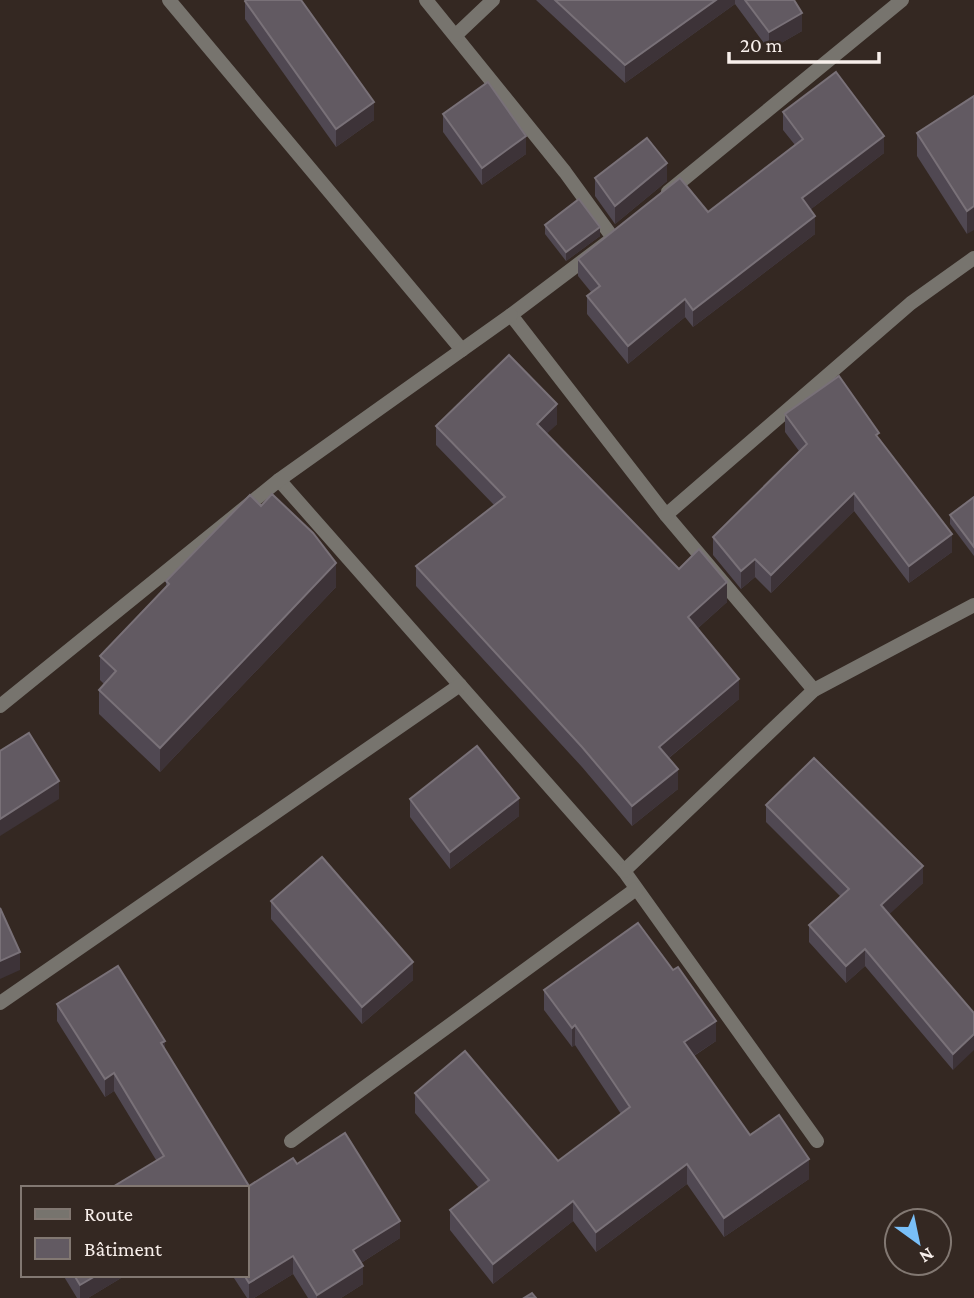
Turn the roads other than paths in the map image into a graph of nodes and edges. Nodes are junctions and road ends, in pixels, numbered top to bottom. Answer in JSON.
{"nodes":[{"id":1,"x":169,"y":0,"type":"edge"},
{"id":2,"x":426,"y":0,"type":"edge"},
{"id":3,"x":493,"y":0,"type":"edge"},
{"id":4,"x":902,"y":0,"type":"edge"},
{"id":5,"x":456,"y":35,"type":"junction"},
{"id":6,"x":656,"y":202,"type":"edge"},
{"id":7,"x":974,"y":258,"type":"edge"},
{"id":8,"x":511,"y":315,"type":"junction"},
{"id":9,"x":462,"y":350,"type":"junction"},
{"id":10,"x":279,"y":480,"type":"junction"},
{"id":11,"x":666,"y":515,"type":"junction"},
{"id":12,"x":972,"y":611,"type":"edge"},
{"id":13,"x":460,"y":685,"type":"junction"},
{"id":14,"x":814,"y":690,"type":"junction"},
{"id":15,"x":0,"y":706,"type":"edge"},
{"id":16,"x":624,"y":871,"type":"junction"},
{"id":17,"x":636,"y":889,"type":"junction"},
{"id":18,"x":0,"y":1003,"type":"edge"},
{"id":19,"x":290,"y":1141,"type":"dead end"},
{"id":20,"x":817,"y":1141,"type":"dead end"}],
"edges":[{"from":1,"to":9,"type":"street"},
{"from":2,"to":5,"type":"street"},
{"from":3,"to":5,"type":"street"},
{"from":4,"to":6,"type":"street"},
{"from":5,"to":8,"type":"street"},
{"from":7,"to":11,"type":"street"},
{"from":8,"to":9,"type":"street"},
{"from":8,"to":11,"type":"street"},
{"from":9,"to":10,"type":"street"},
{"from":10,"to":13,"type":"street"},
{"from":10,"to":15,"type":"street"},
{"from":11,"to":14,"type":"street"},
{"from":12,"to":14,"type":"street"},
{"from":13,"to":16,"type":"street"},
{"from":13,"to":18,"type":"street"},
{"from":14,"to":16,"type":"street"},
{"from":16,"to":17,"type":"street"},
{"from":17,"to":19,"type":"street"},
{"from":17,"to":20,"type":"street"}]}
